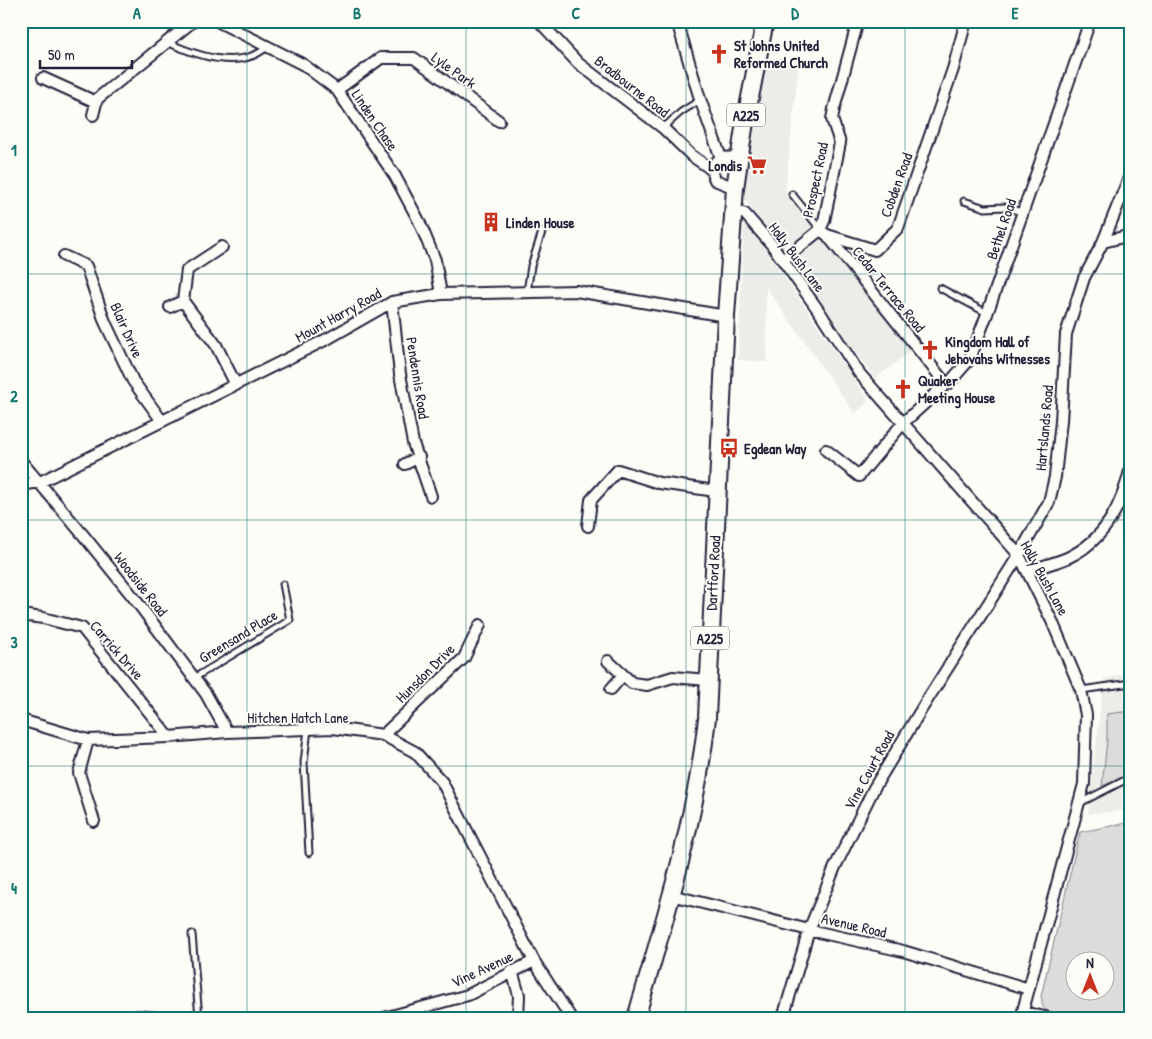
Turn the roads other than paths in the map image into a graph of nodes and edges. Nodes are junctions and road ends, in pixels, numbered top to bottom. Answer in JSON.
{"nodes":[{"id":1,"x":193,"y":21,"type":"edge"},
{"id":2,"x":217,"y":21,"type":"edge"},
{"id":3,"x":539,"y":21,"type":"edge"},
{"id":4,"x":677,"y":21,"type":"edge"},
{"id":5,"x":765,"y":21,"type":"edge"},
{"id":6,"x":858,"y":21,"type":"edge"},
{"id":7,"x":966,"y":21,"type":"edge"},
{"id":8,"x":1090,"y":21,"type":"edge"},
{"id":9,"x":167,"y":42,"type":"junction"},
{"id":10,"x":268,"y":47,"type":"junction"},
{"id":11,"x":42,"y":78,"type":"dead end"},
{"id":12,"x":337,"y":90,"type":"junction"},
{"id":13,"x":700,"y":99,"type":"junction"},
{"id":14,"x":96,"y":102,"type":"junction"},
{"id":15,"x":93,"y":115,"type":"dead end"},
{"id":16,"x":499,"y":121,"type":"dead end"},
{"id":17,"x":663,"y":128,"type":"junction"},
{"id":18,"x":740,"y":157,"type":"junction"},
{"id":19,"x":721,"y":158,"type":"junction"},
{"id":20,"x":711,"y":169,"type":"junction"},
{"id":21,"x":1131,"y":174,"type":"edge"},
{"id":22,"x":735,"y":188,"type":"junction"},
{"id":23,"x":792,"y":194,"type":"dead end"},
{"id":24,"x":964,"y":202,"type":"dead end"},
{"id":25,"x":734,"y":210,"type":"junction"},
{"id":26,"x":1022,"y":212,"type":"junction"},
{"id":27,"x":542,"y":232,"type":"dead end"},
{"id":28,"x":824,"y":232,"type":"junction"},
{"id":29,"x":1131,"y":235,"type":"edge"},
{"id":30,"x":1103,"y":242,"type":"junction"},
{"id":31,"x":222,"y":247,"type":"dead end"},
{"id":32,"x":64,"y":256,"type":"dead end"},
{"id":33,"x":782,"y":260,"type":"junction"},
{"id":34,"x":940,"y":288,"type":"dead end"},
{"id":35,"x":527,"y":292,"type":"junction"},
{"id":36,"x":441,"y":294,"type":"junction"},
{"id":37,"x":183,"y":302,"type":"junction"},
{"id":38,"x":392,"y":302,"type":"junction"},
{"id":39,"x":170,"y":307,"type":"dead end"},
{"id":40,"x":987,"y":314,"type":"junction"},
{"id":41,"x":726,"y":316,"type":"junction"},
{"id":42,"x":946,"y":384,"type":"junction"},
{"id":43,"x":236,"y":385,"type":"junction"},
{"id":44,"x":162,"y":421,"type":"junction"},
{"id":45,"x":903,"y":423,"type":"junction"},
{"id":46,"x":826,"y":450,"type":"dead end"},
{"id":47,"x":419,"y":457,"type":"junction"},
{"id":48,"x":21,"y":462,"type":"edge"},
{"id":49,"x":405,"y":464,"type":"dead end"},
{"id":50,"x":1131,"y":467,"type":"edge"},
{"id":51,"x":40,"y":482,"type":"junction"},
{"id":52,"x":21,"y":485,"type":"edge"},
{"id":53,"x":716,"y":491,"type":"junction"},
{"id":54,"x":431,"y":496,"type":"dead end"},
{"id":55,"x":588,"y":526,"type":"dead end"},
{"id":56,"x":1020,"y":555,"type":"junction"},
{"id":57,"x":1027,"y":571,"type":"junction"},
{"id":58,"x":283,"y":584,"type":"dead end"},
{"id":59,"x":21,"y":615,"type":"edge"},
{"id":60,"x":480,"y":625,"type":"dead end"},
{"id":61,"x":608,"y":661,"type":"dead end"},
{"id":62,"x":623,"y":676,"type":"junction"},
{"id":63,"x":194,"y":678,"type":"junction"},
{"id":64,"x":708,"y":680,"type":"junction"},
{"id":65,"x":1131,"y":683,"type":"edge"},
{"id":66,"x":611,"y":689,"type":"dead end"},
{"id":67,"x":1081,"y":690,"type":"junction"},
{"id":68,"x":21,"y":720,"type":"edge"},
{"id":69,"x":308,"y":729,"type":"junction"},
{"id":70,"x":227,"y":732,"type":"junction"},
{"id":71,"x":383,"y":735,"type":"junction"},
{"id":72,"x":169,"y":737,"type":"junction"},
{"id":73,"x":88,"y":740,"type":"junction"},
{"id":74,"x":1131,"y":778,"type":"edge"},
{"id":75,"x":1078,"y":804,"type":"junction"},
{"id":76,"x":94,"y":821,"type":"dead end"},
{"id":77,"x":309,"y":853,"type":"dead end"},
{"id":78,"x":671,"y":895,"type":"junction"},
{"id":79,"x":809,"y":930,"type":"junction"},
{"id":80,"x":192,"y":934,"type":"dead end"},
{"id":81,"x":534,"y":961,"type":"junction"},
{"id":82,"x":512,"y":972,"type":"junction"},
{"id":83,"x":1029,"y":989,"type":"junction"},
{"id":84,"x":1022,"y":1015,"type":"edge"},
{"id":85,"x":132,"y":1018,"type":"edge"},
{"id":86,"x":157,"y":1018,"type":"edge"},
{"id":87,"x":199,"y":1018,"type":"edge"},
{"id":88,"x":384,"y":1018,"type":"edge"},
{"id":89,"x":518,"y":1018,"type":"edge"},
{"id":90,"x":571,"y":1018,"type":"edge"},
{"id":91,"x":636,"y":1018,"type":"edge"},
{"id":92,"x":783,"y":1018,"type":"edge"},
{"id":93,"x":1049,"y":1018,"type":"edge"}],
"edges":[{"from":1,"to":9,"type":"street"},
{"from":2,"to":10,"type":"street","name":"Linden Chase"},
{"from":3,"to":17,"type":"street","name":"Bradbourne Road"},
{"from":4,"to":13,"type":"street"},
{"from":5,"to":18,"type":"main road","number":"A225"},
{"from":6,"to":28,"type":"street","name":"Prospect Road"},
{"from":7,"to":28,"type":"street","name":"Cobden Road"},
{"from":8,"to":26,"type":"street","name":"Bethel Road"},
{"from":9,"to":10,"type":"lane"},
{"from":9,"to":14,"type":"street"},
{"from":10,"to":12,"type":"street","name":"Linden Chase"},
{"from":11,"to":14,"type":"street"},
{"from":12,"to":16,"type":"street","name":"Lyle Park"},
{"from":12,"to":36,"type":"street","name":"Linden Chase"},
{"from":13,"to":17,"type":"lane"},
{"from":13,"to":19,"type":"street"},
{"from":14,"to":15,"type":"street"},
{"from":17,"to":20,"type":"street","name":"Bradbourne Road"},
{"from":18,"to":19,"type":"street"},
{"from":18,"to":22,"type":"main road","number":"A225"},
{"from":19,"to":20,"type":"street"},
{"from":20,"to":22,"type":"street","name":"Bradbourne Road"},
{"from":21,"to":30,"type":"street","name":"Hartslands Road"},
{"from":22,"to":25,"type":"main road","number":"A225"},
{"from":23,"to":28,"type":"lane"},
{"from":24,"to":26,"type":"lane"},
{"from":25,"to":33,"type":"street","name":"Holly Bush Lane"},
{"from":25,"to":41,"type":"main road","name":"Dartford Road","number":"A225"},
{"from":26,"to":40,"type":"street","name":"Bethel Road"},
{"from":27,"to":35,"type":"lane"},
{"from":28,"to":33,"type":"street"},
{"from":28,"to":42,"type":"street","name":"Cedar Terrace Road"},
{"from":29,"to":30,"type":"street"},
{"from":30,"to":56,"type":"street","name":"Hartslands Road"},
{"from":31,"to":37,"type":"street"},
{"from":32,"to":44,"type":"street","name":"Blair Drive"},
{"from":33,"to":45,"type":"street","name":"Holly Bush Lane"},
{"from":34,"to":40,"type":"lane"},
{"from":35,"to":36,"type":"street","name":"Mount Harry Road"},
{"from":35,"to":41,"type":"street","name":"Mount Harry Road"},
{"from":36,"to":38,"type":"street","name":"Mount Harry Road"},
{"from":37,"to":39,"type":"street"},
{"from":37,"to":43,"type":"street"},
{"from":38,"to":43,"type":"street","name":"Mount Harry Road"},
{"from":38,"to":47,"type":"street","name":"Pendennis Road"},
{"from":40,"to":42,"type":"street","name":"Bethel Road"},
{"from":41,"to":53,"type":"main road","name":"Dartford Road","number":"A225"},
{"from":42,"to":45,"type":"street","name":"Bethel Road"},
{"from":43,"to":44,"type":"street","name":"Mount Harry Road"},
{"from":44,"to":51,"type":"street","name":"Mount Harry Road"},
{"from":45,"to":46,"type":"street","name":"Bethel Road"},
{"from":45,"to":56,"type":"street","name":"Holly Bush Lane"},
{"from":47,"to":49,"type":"street"},
{"from":47,"to":54,"type":"street","name":"Pendennis Road"},
{"from":48,"to":51,"type":"street","name":"Woodside Road"},
{"from":50,"to":57,"type":"street"},
{"from":51,"to":52,"type":"street","name":"Mount Harry Road"},
{"from":51,"to":63,"type":"street","name":"Woodside Road"},
{"from":53,"to":55,"type":"street"},
{"from":53,"to":64,"type":"main road","name":"Dartford Road","number":"A225"},
{"from":56,"to":57,"type":"street","name":"Holly Bush Lane"},
{"from":56,"to":79,"type":"street","name":"Vine Court Road"},
{"from":57,"to":67,"type":"street","name":"Holly Bush Lane"},
{"from":58,"to":63,"type":"lane","name":"Greensand Place"},
{"from":59,"to":72,"type":"street","name":"Carrick Drive"},
{"from":60,"to":71,"type":"street","name":"Hunsdon Drive"},
{"from":61,"to":62,"type":"street"},
{"from":62,"to":64,"type":"street"},
{"from":62,"to":66,"type":"street"},
{"from":63,"to":70,"type":"street","name":"Woodside Road"},
{"from":64,"to":78,"type":"main road","name":"Dartford Road","number":"A225"},
{"from":65,"to":67,"type":"lane"},
{"from":67,"to":75,"type":"street","name":"Holly Bush Lane"},
{"from":68,"to":73,"type":"street","name":"Hitchen Hatch Lane"},
{"from":69,"to":70,"type":"street","name":"Hitchen Hatch Lane"},
{"from":69,"to":71,"type":"street","name":"Hitchen Hatch Lane"},
{"from":69,"to":77,"type":"lane"},
{"from":70,"to":72,"type":"street","name":"Hitchen Hatch Lane"},
{"from":71,"to":81,"type":"street","name":"Hitchen Hatch Lane"},
{"from":72,"to":73,"type":"street","name":"Hitchen Hatch Lane"},
{"from":73,"to":76,"type":"street"},
{"from":74,"to":75,"type":"lane"},
{"from":75,"to":83,"type":"street","name":"Holly Bush Lane"},
{"from":78,"to":79,"type":"street","name":"Avenue Road"},
{"from":78,"to":91,"type":"main road","name":"Dartford Road","number":"A225"},
{"from":79,"to":83,"type":"street","name":"Avenue Road"},
{"from":79,"to":92,"type":"street","name":"Vine Court Road"},
{"from":80,"to":87,"type":"lane"},
{"from":81,"to":82,"type":"street","name":"Vine Avenue"},
{"from":81,"to":90,"type":"street","name":"Hitchen Hatch Lane"},
{"from":82,"to":88,"type":"street","name":"Vine Avenue"},
{"from":82,"to":89,"type":"street"},
{"from":83,"to":84,"type":"street","name":"Holly Bush Lane"},
{"from":84,"to":93,"type":"street"},
{"from":85,"to":86,"type":"street"}]}
